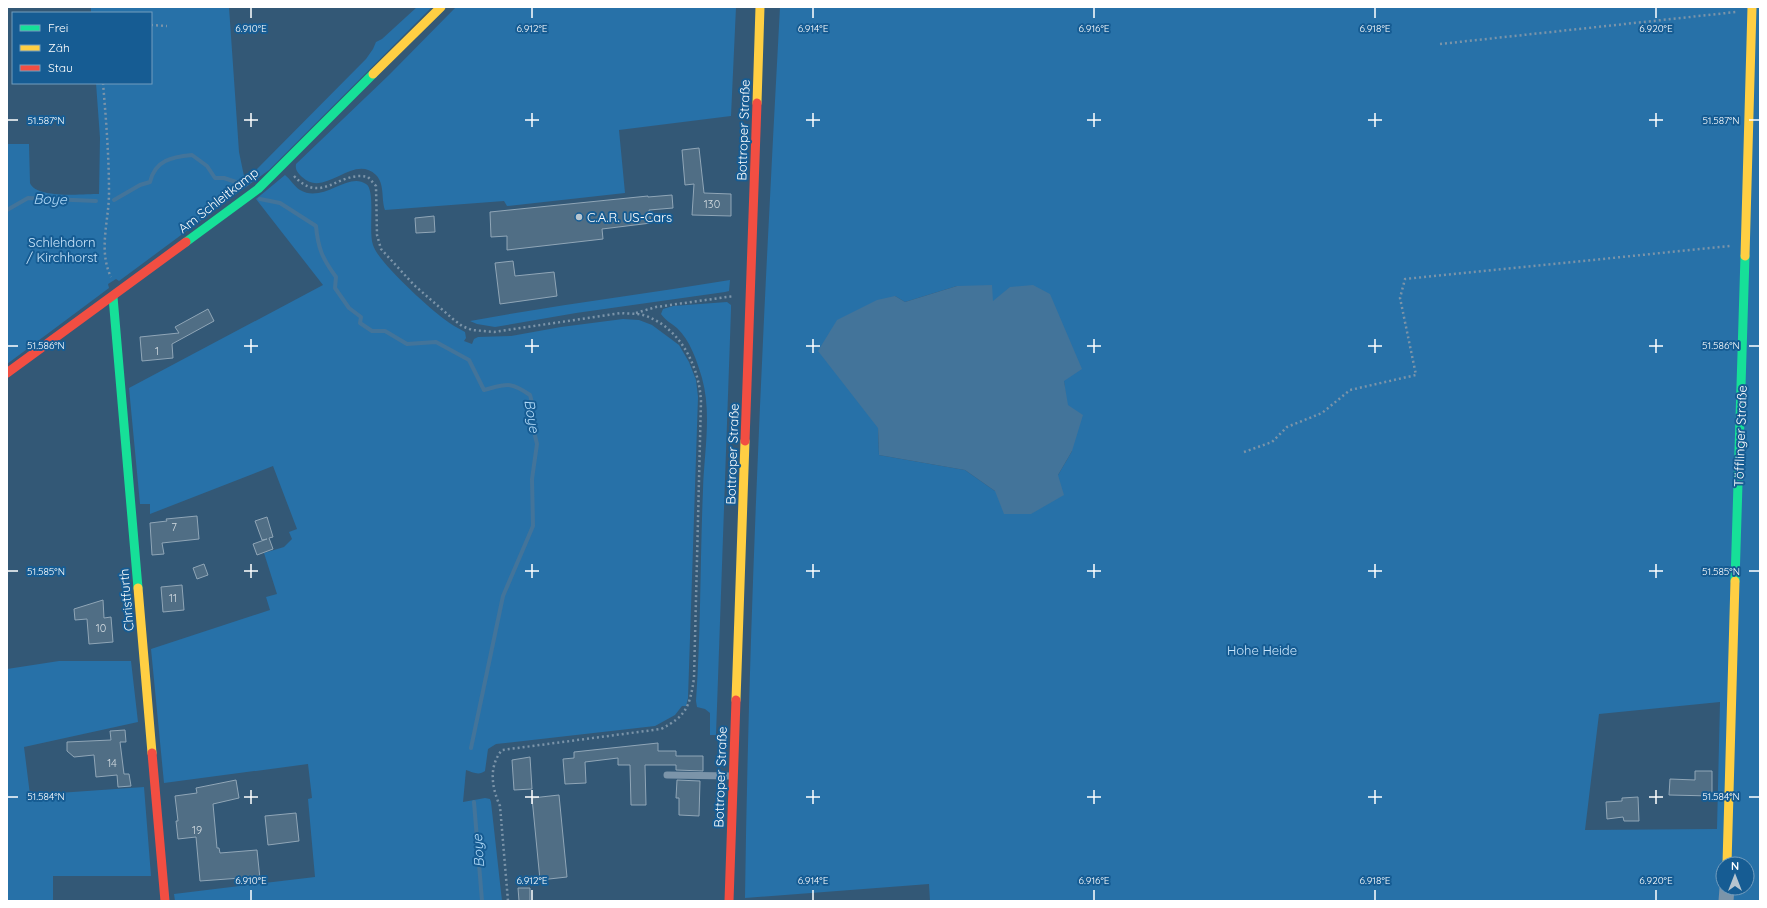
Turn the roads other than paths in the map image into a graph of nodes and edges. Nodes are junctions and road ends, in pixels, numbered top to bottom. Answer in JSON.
{"nodes":[{"id":1,"x":441,"y":7,"type":"edge"},
{"id":2,"x":760,"y":7,"type":"edge"},
{"id":3,"x":1752,"y":8,"type":"edge"},
{"id":4,"x":115,"y":294,"type":"junction"},
{"id":5,"x":7,"y":373,"type":"edge"},
{"id":6,"x":667,"y":776,"type":"dead end"},
{"id":7,"x":733,"y":776,"type":"junction"},
{"id":8,"x":1727,"y":856,"type":"edge"},
{"id":9,"x":165,"y":901,"type":"edge"},
{"id":10,"x":729,"y":901,"type":"edge"}],
"edges":[{"from":1,"to":4,"type":"street","name":"Am Schleitkamp"},
{"from":2,"to":7,"type":"street","name":"Bottroper Straße"},
{"from":3,"to":8,"type":"street","name":"Töfflinger Straße"},
{"from":4,"to":5,"type":"street","name":"Am Schleitkamp"},
{"from":4,"to":9,"type":"street","name":"Christfurth"},
{"from":6,"to":7,"type":"lane"},
{"from":7,"to":10,"type":"street","name":"Bottroper Straße"}]}
